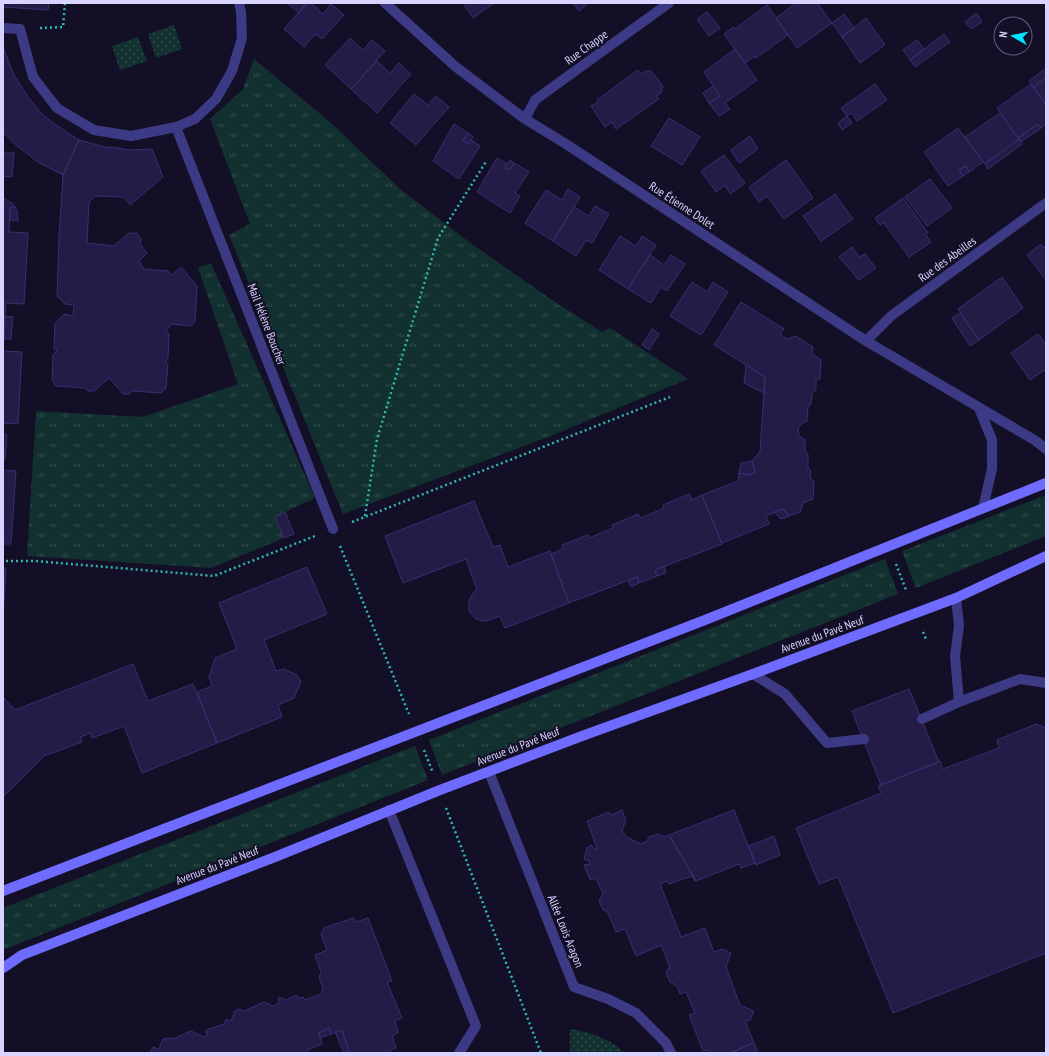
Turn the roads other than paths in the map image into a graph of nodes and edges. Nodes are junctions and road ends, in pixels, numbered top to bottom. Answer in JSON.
{"nodes":[{"id":1,"x":239,"y":3,"type":"edge"},
{"id":2,"x":385,"y":3,"type":"edge"},
{"id":3,"x":669,"y":3,"type":"edge"},
{"id":4,"x":3,"y":28,"type":"edge"},
{"id":5,"x":525,"y":119,"type":"junction"},
{"id":6,"x":176,"y":127,"type":"junction"},
{"id":7,"x":1046,"y":203,"type":"edge"},
{"id":8,"x":866,"y":341,"type":"junction"},
{"id":9,"x":979,"y":408,"type":"junction"},
{"id":10,"x":1046,"y":449,"type":"edge"},
{"id":11,"x":1046,"y":483,"type":"edge"},
{"id":12,"x":983,"y":508,"type":"junction"},
{"id":13,"x":333,"y":529,"type":"road end"},
{"id":14,"x":1046,"y":556,"type":"edge"},
{"id":15,"x":956,"y":598,"type":"junction"},
{"id":16,"x":753,"y":674,"type":"junction"},
{"id":17,"x":1046,"y":683,"type":"edge"},
{"id":18,"x":959,"y":702,"type":"junction"},
{"id":19,"x":922,"y":719,"type":"dead end"},
{"id":20,"x":864,"y":739,"type":"dead end"},
{"id":21,"x":489,"y":772,"type":"junction"},
{"id":22,"x":389,"y":810,"type":"junction"},
{"id":23,"x":3,"y":891,"type":"edge"},
{"id":24,"x":3,"y":968,"type":"edge"},
{"id":25,"x":459,"y":1053,"type":"edge"},
{"id":26,"x":671,"y":1053,"type":"edge"}],
"edges":[{"from":1,"to":6,"type":"street"},
{"from":2,"to":5,"type":"street","name":"Rue Étienne Dolet"},
{"from":3,"to":5,"type":"street","name":"Rue Chappe"},
{"from":4,"to":6,"type":"street"},
{"from":5,"to":8,"type":"street","name":"Rue Étienne Dolet"},
{"from":6,"to":13,"type":"street","name":"Mail Hélène Boucher"},
{"from":7,"to":8,"type":"street","name":"Rue des Abeilles"},
{"from":8,"to":9,"type":"street","name":"Rue Étienne Dolet"},
{"from":9,"to":10,"type":"street","name":"Rue Étienne Dolet"},
{"from":9,"to":12,"type":"street"},
{"from":11,"to":12,"type":"main road"},
{"from":12,"to":23,"type":"main road"},
{"from":14,"to":15,"type":"main road","name":"Avenue du Pavé Neuf"},
{"from":15,"to":16,"type":"main road","name":"Avenue du Pavé Neuf"},
{"from":15,"to":18,"type":"street"},
{"from":16,"to":20,"type":"street"},
{"from":16,"to":21,"type":"main road","name":"Avenue du Pavé Neuf"},
{"from":17,"to":18,"type":"street"},
{"from":18,"to":19,"type":"street"},
{"from":21,"to":22,"type":"main road","name":"Avenue du Pavé Neuf"},
{"from":21,"to":26,"type":"street","name":"Allée Louis Aragon"},
{"from":22,"to":24,"type":"main road","name":"Avenue du Pavé Neuf"},
{"from":22,"to":25,"type":"street"}]}
